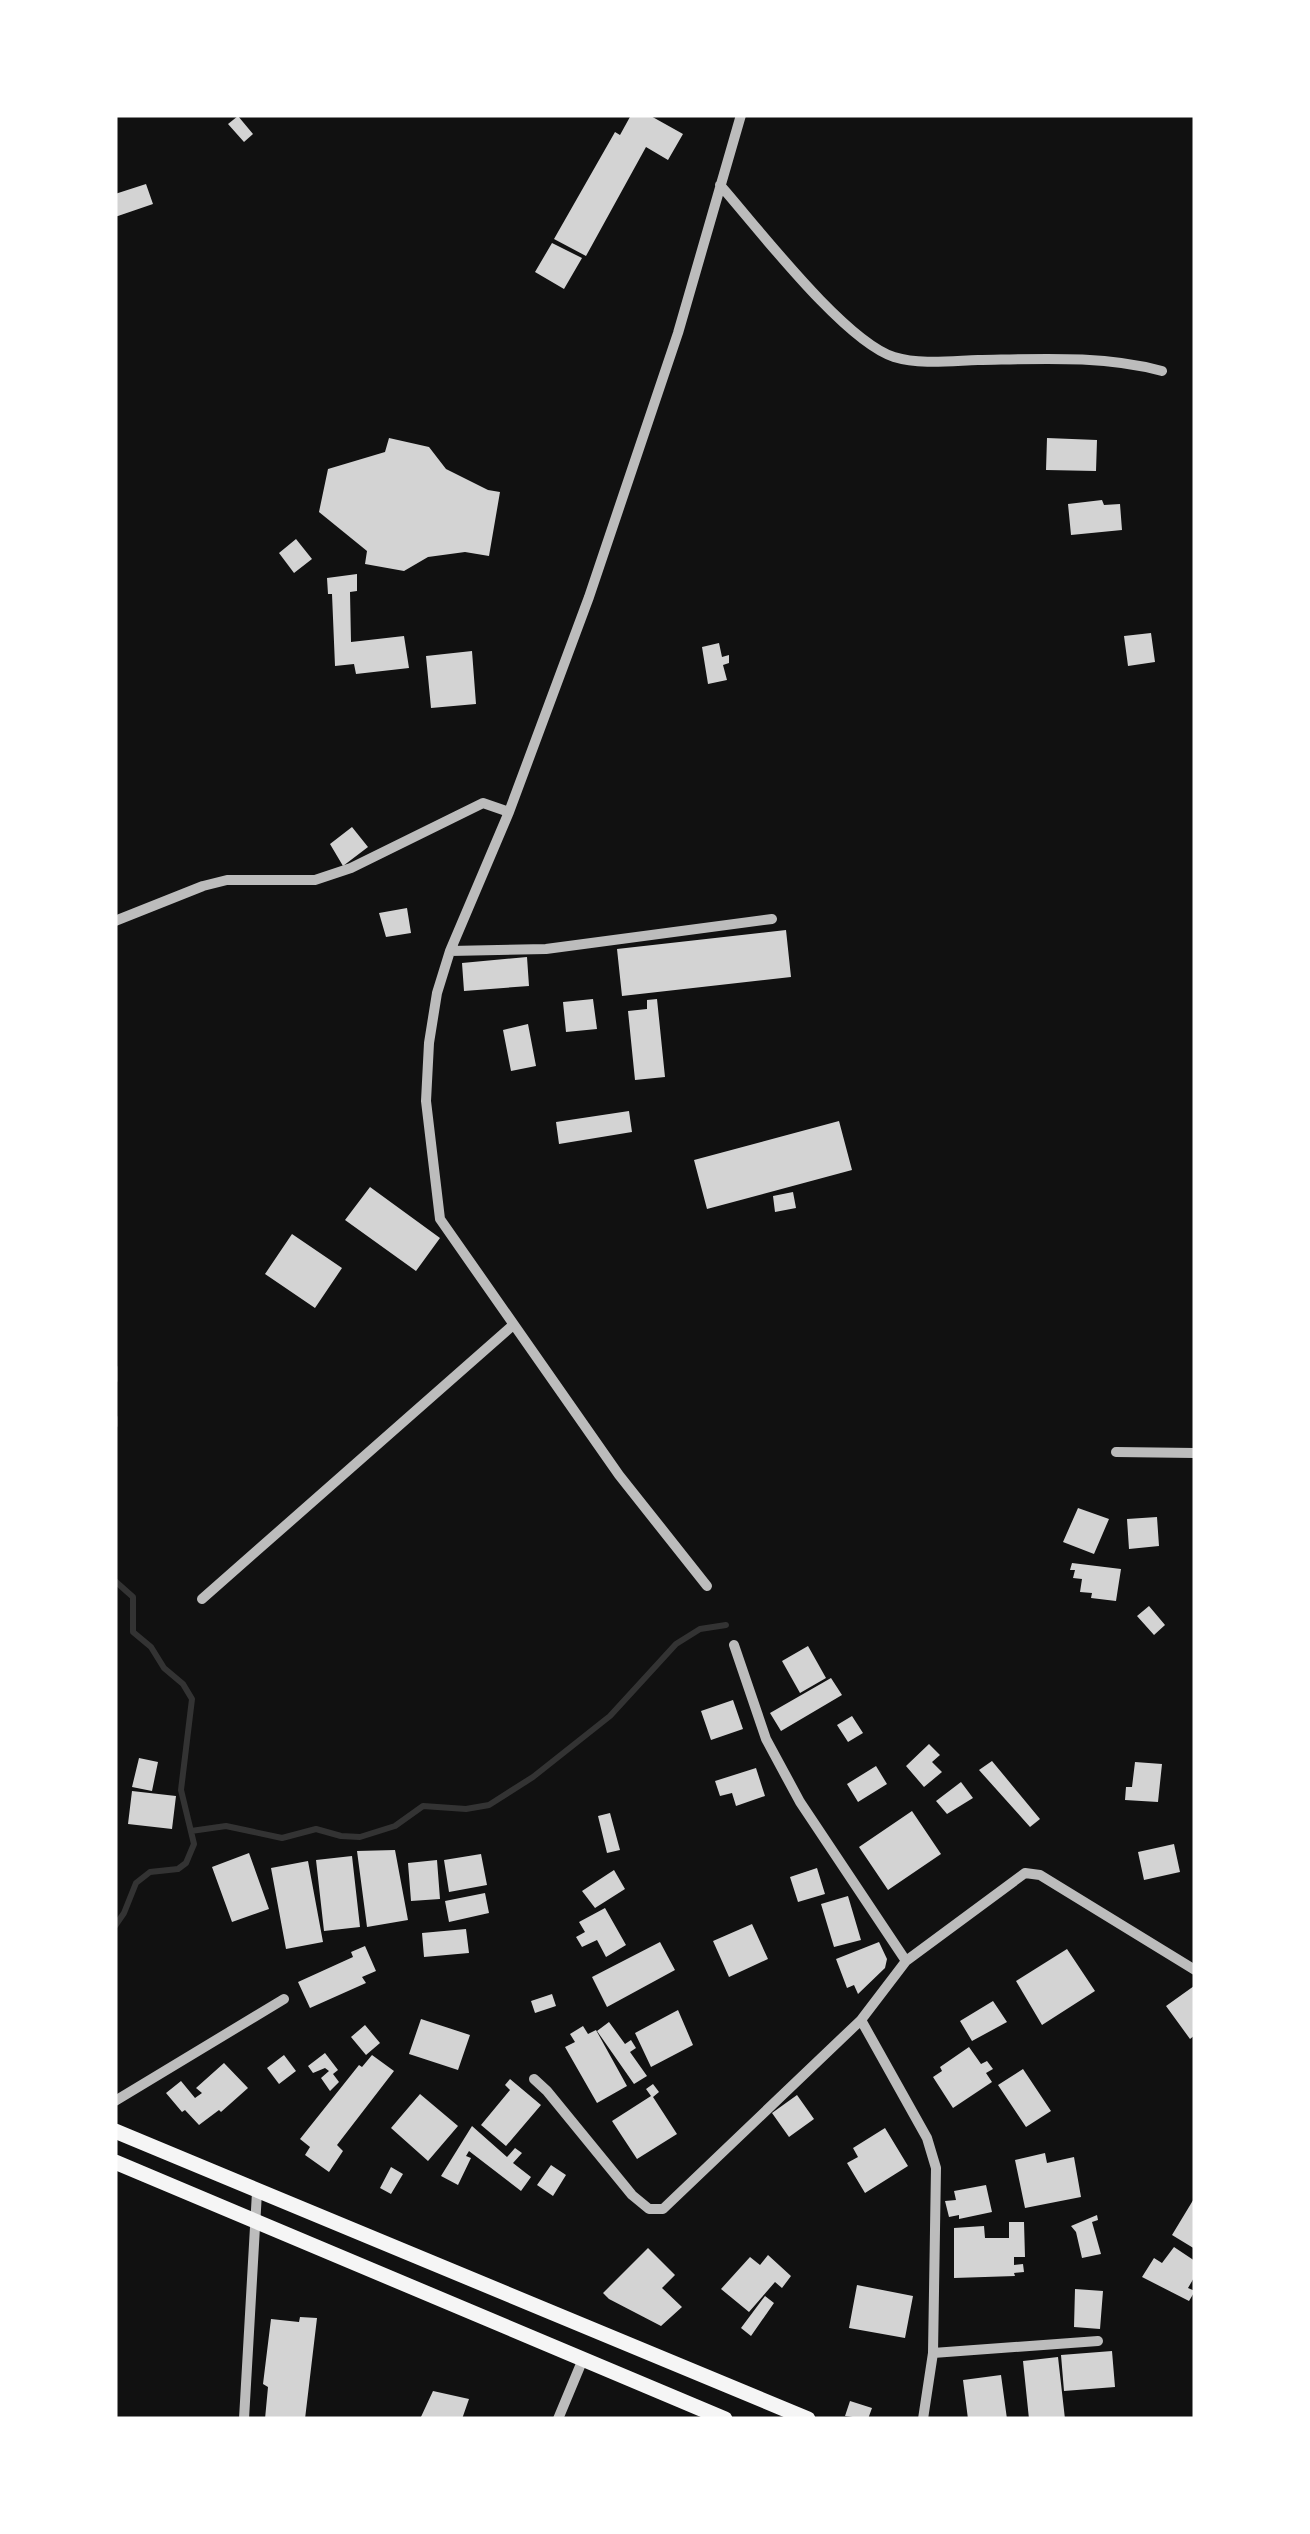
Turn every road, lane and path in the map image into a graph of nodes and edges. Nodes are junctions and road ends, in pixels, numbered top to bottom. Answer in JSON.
{"nodes":[{"id":1,"x":742,"y":115,"type":"edge"},
{"id":2,"x":720,"y":185,"type":"junction"},
{"id":3,"x":1162,"y":371,"type":"dead end"},
{"id":4,"x":509,"y":812,"type":"junction"},
{"id":5,"x":772,"y":919,"type":"dead end"},
{"id":6,"x":115,"y":921,"type":"edge"},
{"id":7,"x":450,"y":952,"type":"junction"},
{"id":8,"x":512,"y":1326,"type":"junction"},
{"id":9,"x":1116,"y":1452,"type":"dead end"},
{"id":10,"x":1195,"y":1453,"type":"edge"},
{"id":11,"x":707,"y":1586,"type":"dead end"},
{"id":12,"x":202,"y":1599,"type":"dead end"},
{"id":13,"x":734,"y":1645,"type":"dead end"},
{"id":14,"x":906,"y":1960,"type":"junction"},
{"id":15,"x":1195,"y":1970,"type":"edge"},
{"id":16,"x":284,"y":1999,"type":"dead end"},
{"id":17,"x":861,"y":2020,"type":"junction"},
{"id":18,"x":534,"y":2079,"type":"dead end"},
{"id":19,"x":115,"y":2101,"type":"edge"},
{"id":20,"x":115,"y":2131,"type":"edge"},
{"id":21,"x":115,"y":2162,"type":"edge"},
{"id":22,"x":257,"y":2192,"type":"junction"},
{"id":23,"x":255,"y":2220,"type":"junction"},
{"id":24,"x":1098,"y":2342,"type":"dead end"},
{"id":25,"x":933,"y":2353,"type":"junction"},
{"id":26,"x":583,"y":2359,"type":"junction"},
{"id":27,"x":244,"y":2419,"type":"edge"},
{"id":28,"x":558,"y":2419,"type":"edge"},
{"id":29,"x":725,"y":2419,"type":"edge"},
{"id":30,"x":808,"y":2419,"type":"edge"},
{"id":31,"x":923,"y":2419,"type":"edge"}],
"edges":[{"from":1,"to":2,"type":"street"},
{"from":2,"to":3,"type":"street"},
{"from":2,"to":4,"type":"street"},
{"from":4,"to":6,"type":"street"},
{"from":4,"to":7,"type":"street"},
{"from":5,"to":7,"type":"street"},
{"from":7,"to":8,"type":"street"},
{"from":8,"to":11,"type":"street"},
{"from":8,"to":12,"type":"street"},
{"from":9,"to":10,"type":"street"},
{"from":13,"to":14,"type":"street"},
{"from":14,"to":15,"type":"street"},
{"from":14,"to":17,"type":"street"},
{"from":16,"to":19,"type":"street"},
{"from":17,"to":18,"type":"street"},
{"from":17,"to":25,"type":"street"},
{"from":20,"to":22,"type":"main road"},
{"from":21,"to":23,"type":"main road"},
{"from":22,"to":23,"type":"street"},
{"from":22,"to":30,"type":"main road"},
{"from":23,"to":26,"type":"main road"},
{"from":23,"to":27,"type":"street"},
{"from":24,"to":25,"type":"street"},
{"from":25,"to":31,"type":"street"},
{"from":26,"to":28,"type":"street"},
{"from":26,"to":29,"type":"main road"}]}
